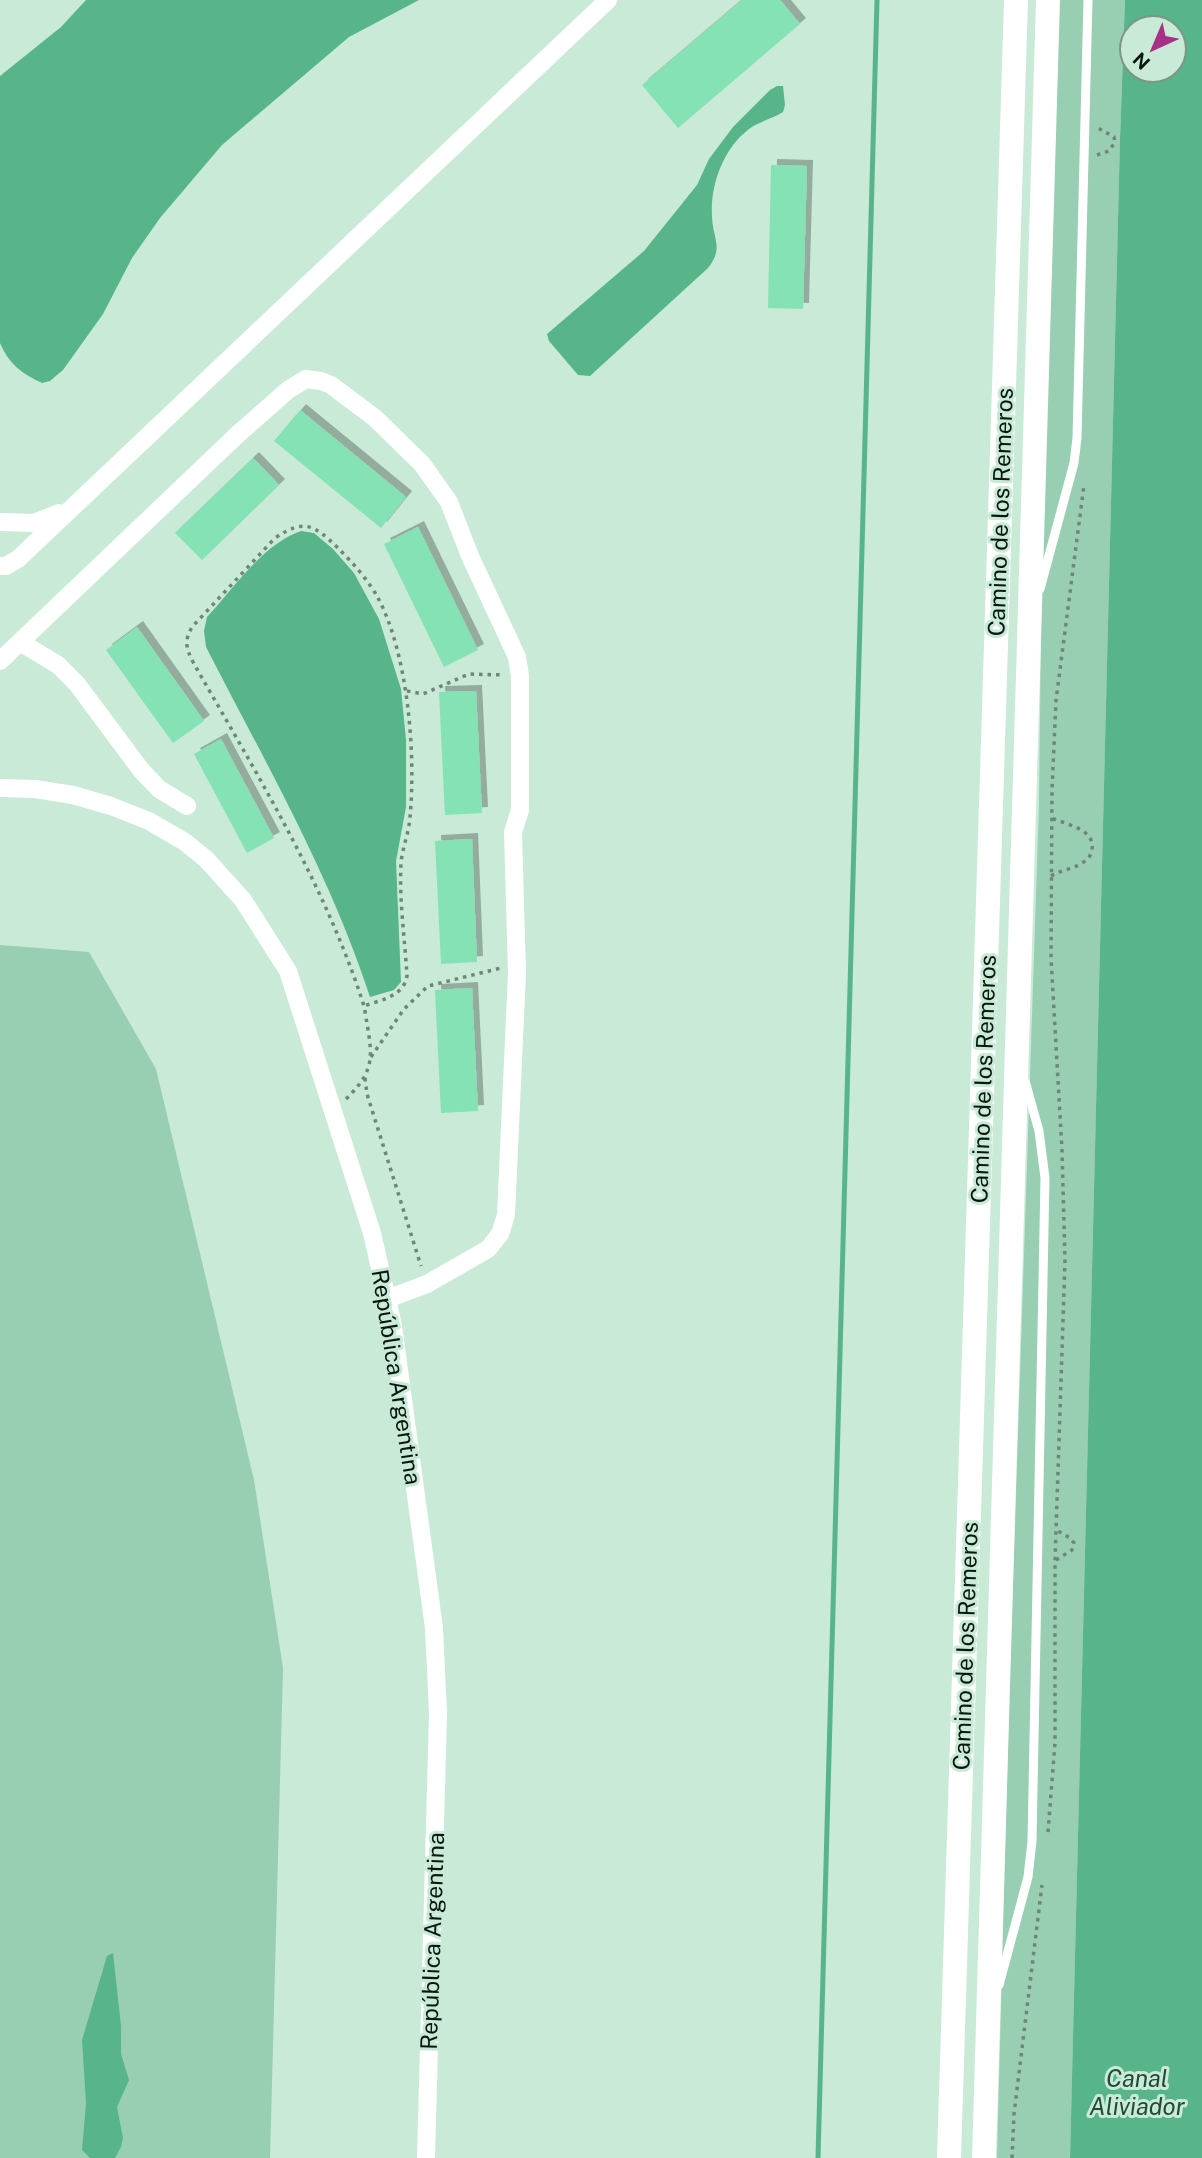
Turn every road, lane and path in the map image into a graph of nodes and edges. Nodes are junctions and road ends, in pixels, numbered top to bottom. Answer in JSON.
{"nodes":[{"id":1,"x":608,"y":0,"type":"edge"},
{"id":2,"x":1016,"y":0,"type":"edge"},
{"id":3,"x":1048,"y":0,"type":"edge"},
{"id":4,"x":1088,"y":0,"type":"edge"},
{"id":5,"x":1096,"y":137,"type":"dead end"},
{"id":6,"x":1095,"y":146,"type":"dead end"},
{"id":7,"x":1095,"y":156,"type":"junction"},
{"id":8,"x":1095,"y":165,"type":"dead end"},
{"id":9,"x":1084,"y":485,"type":"dead end"},
{"id":10,"x":71,"y":506,"type":"junction"},
{"id":11,"x":0,"y":522,"type":"edge"},
{"id":12,"x":0,"y":566,"type":"edge"},
{"id":13,"x":1030,"y":628,"type":"junction"},
{"id":14,"x":20,"y":642,"type":"junction"},
{"id":15,"x":0,"y":661,"type":"edge"},
{"id":16,"x":520,"y":676,"type":"junction"},
{"id":17,"x":407,"y":691,"type":"junction"},
{"id":18,"x":0,"y":788,"type":"edge"},
{"id":19,"x":187,"y":806,"type":"dead end"},
{"id":20,"x":1051,"y":818,"type":"junction"},
{"id":21,"x":1051,"y":876,"type":"junction"},
{"id":22,"x":517,"y":965,"type":"junction"},
{"id":23,"x":364,"y":1006,"type":"junction"},
{"id":24,"x":1017,"y":1052,"type":"junction"},
{"id":25,"x":372,"y":1057,"type":"junction"},
{"id":26,"x":365,"y":1077,"type":"junction"},
{"id":27,"x":331,"y":1107,"type":"junction"},
{"id":28,"x":427,"y":1284,"type":"junction"},
{"id":29,"x":387,"y":1299,"type":"junction"},
{"id":30,"x":1056,"y":1529,"type":"junction"},
{"id":31,"x":1055,"y":1561,"type":"junction"},
{"id":32,"x":1047,"y":1840,"type":"dead end"},
{"id":33,"x":1042,"y":1880,"type":"dead end"},
{"id":34,"x":988,"y":2024,"type":"junction"},
{"id":35,"x":426,"y":2158,"type":"edge"},
{"id":36,"x":949,"y":2158,"type":"edge"},
{"id":37,"x":984,"y":2158,"type":"edge"},
{"id":38,"x":1013,"y":2158,"type":"edge"}],
"edges":[{"from":1,"to":10,"type":"street"},
{"from":2,"to":36,"type":"main road","name":"Camino de los Remeros"},
{"from":3,"to":13,"type":"main road","name":"Camino de los Remeros"},
{"from":4,"to":13,"type":"lane"},
{"from":5,"to":7,"type":"path"},
{"from":6,"to":7,"type":"path"},
{"from":7,"to":8,"type":"path"},
{"from":9,"to":20,"type":"path"},
{"from":10,"to":11,"type":"street"},
{"from":10,"to":12,"type":"street"},
{"from":13,"to":24,"type":"main road","name":"Camino de los Remeros"},
{"from":14,"to":15,"type":"street"},
{"from":14,"to":16,"type":"street"},
{"from":14,"to":19,"type":"street"},
{"from":16,"to":17,"type":"path"},
{"from":16,"to":22,"type":"street"},
{"from":17,"to":23,"type":"path"},
{"from":17,"to":23,"type":"path"},
{"from":18,"to":27,"type":"street","name":"República Argentina"},
{"from":20,"to":21,"type":"path"},
{"from":20,"to":21,"type":"path"},
{"from":21,"to":30,"type":"path"},
{"from":22,"to":25,"type":"path"},
{"from":22,"to":28,"type":"street"},
{"from":23,"to":25,"type":"path"},
{"from":24,"to":34,"type":"main road","name":"Camino de los Remeros"},
{"from":24,"to":34,"type":"lane"},
{"from":25,"to":26,"type":"path"},
{"from":26,"to":27,"type":"path"},
{"from":26,"to":28,"type":"path"},
{"from":27,"to":29,"type":"street","name":"República Argentina"},
{"from":28,"to":29,"type":"street"},
{"from":29,"to":35,"type":"street","name":"República Argentina"},
{"from":30,"to":31,"type":"path"},
{"from":30,"to":31,"type":"path"},
{"from":31,"to":32,"type":"path"},
{"from":33,"to":38,"type":"path"},
{"from":34,"to":37,"type":"main road","name":"Camino de los Remeros"}]}
